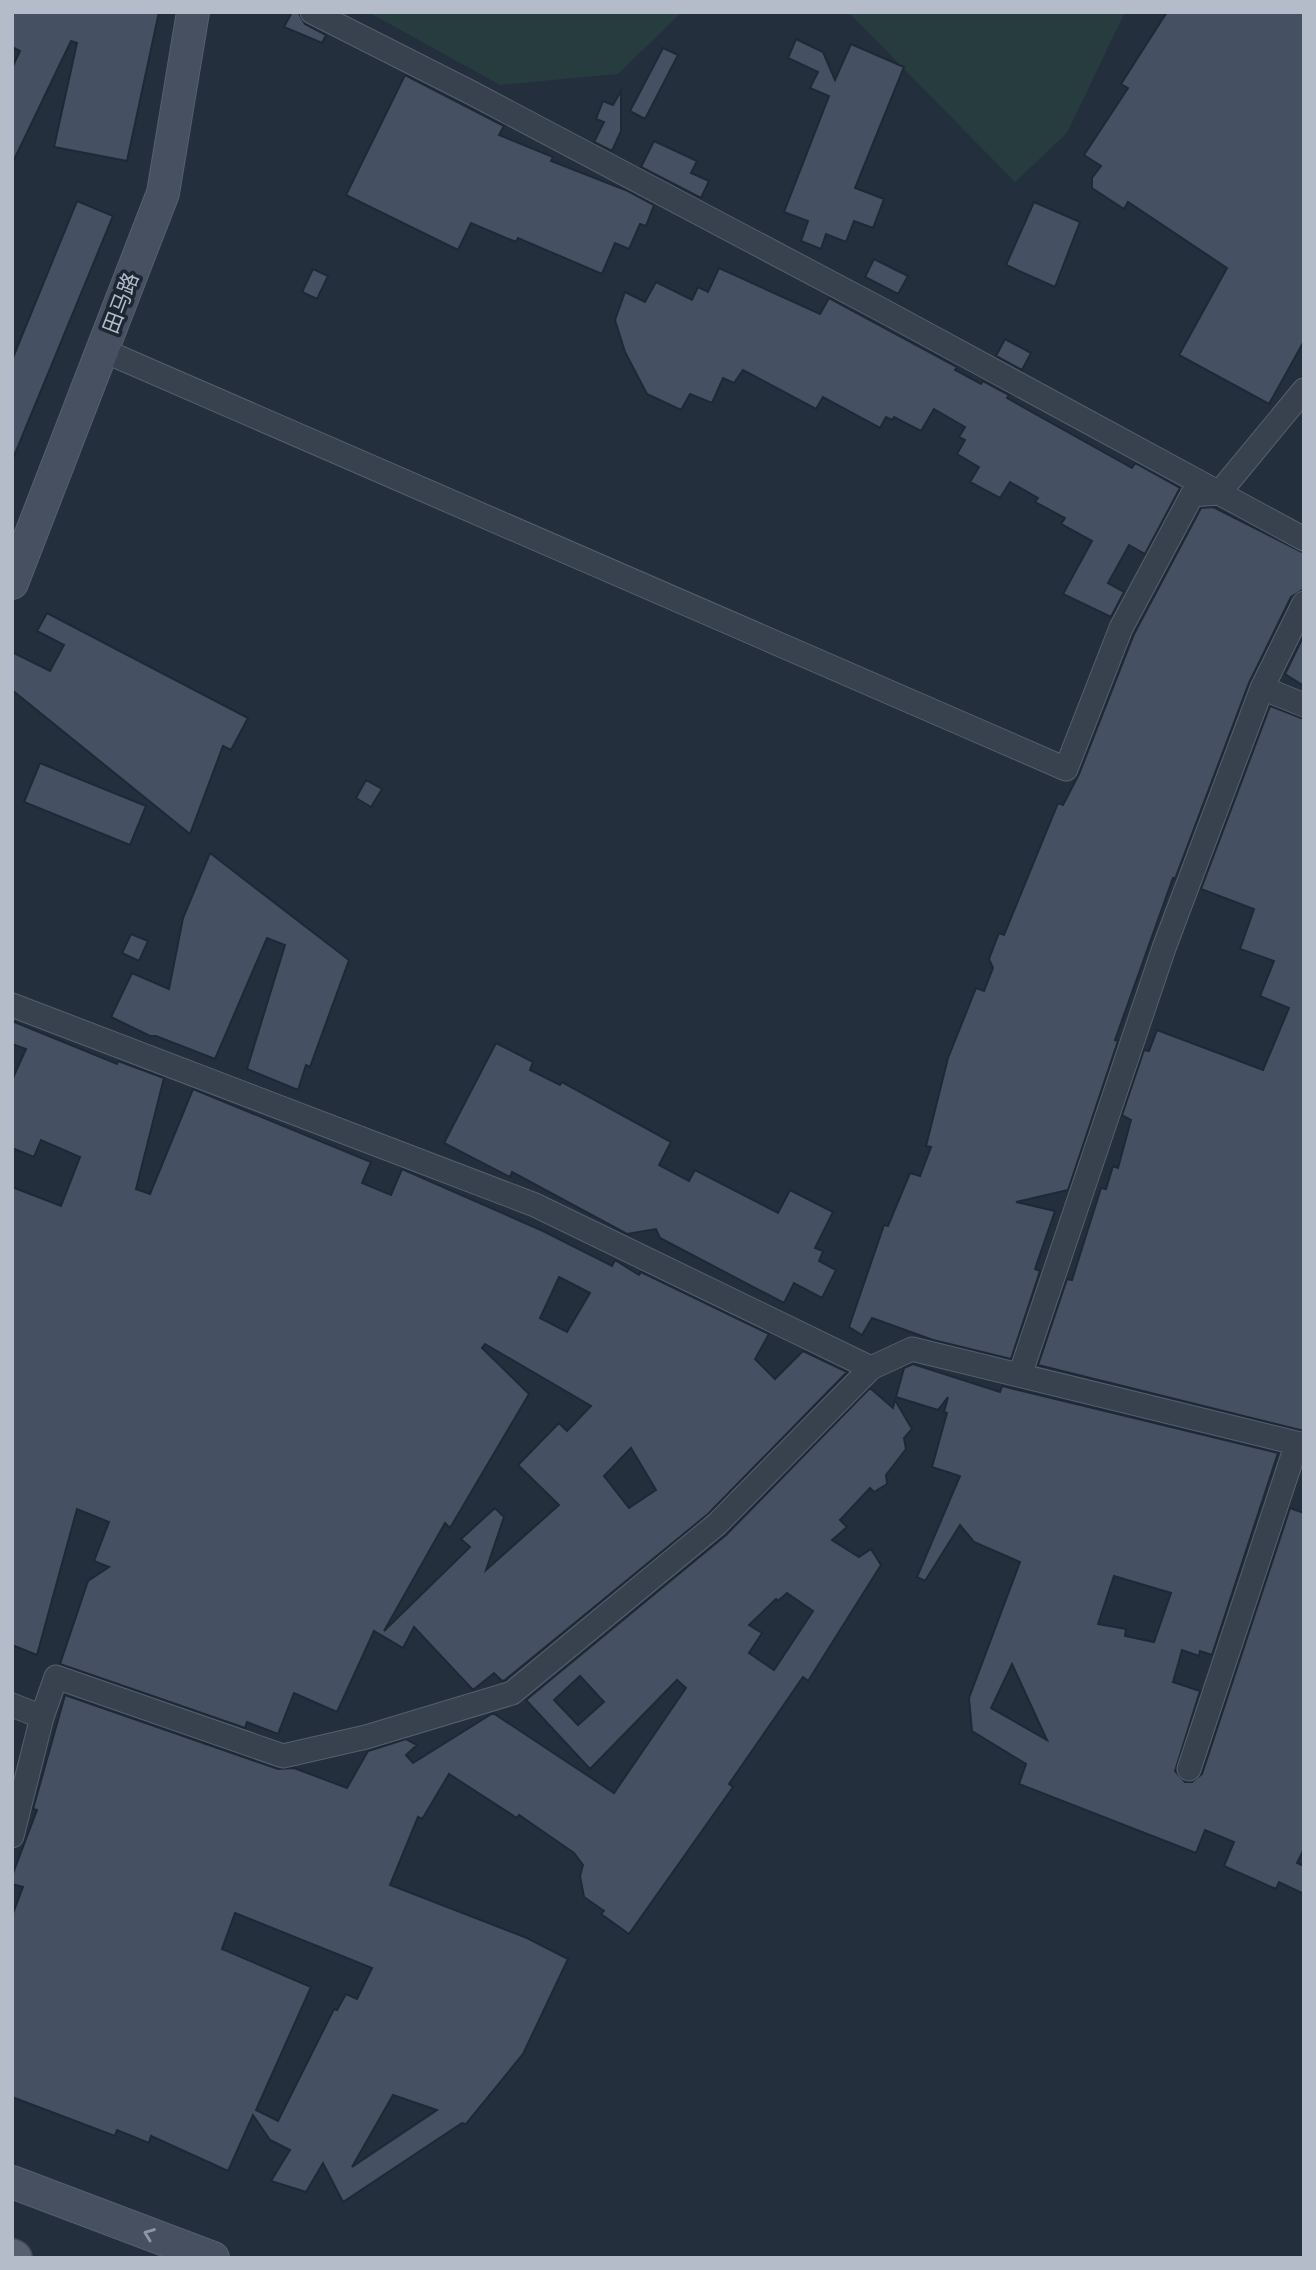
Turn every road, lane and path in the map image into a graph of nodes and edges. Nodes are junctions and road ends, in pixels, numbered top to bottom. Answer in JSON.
{"nodes":[{"id":1,"x":193,"y":12,"type":"edge"},
{"id":2,"x":312,"y":12,"type":"edge"},
{"id":3,"x":102,"y":350,"type":"junction"},
{"id":4,"x":1304,"y":390,"type":"edge"},
{"id":5,"x":1219,"y":493,"type":"junction"},
{"id":6,"x":1304,"y":539,"type":"edge"},
{"id":7,"x":12,"y":583,"type":"edge"},
{"id":8,"x":1304,"y":603,"type":"edge"},
{"id":9,"x":1262,"y":688,"type":"junction"},
{"id":10,"x":1304,"y":705,"type":"edge"},
{"id":11,"x":12,"y":1005,"type":"edge"},
{"id":12,"x":871,"y":1368,"type":"junction"},
{"id":13,"x":1020,"y":1375,"type":"junction"},
{"id":14,"x":1300,"y":1444,"type":"edge"},
{"id":15,"x":12,"y":1705,"type":"edge"},
{"id":16,"x":42,"y":1717,"type":"junction"},
{"id":17,"x":1189,"y":1769,"type":"dead end"},
{"id":18,"x":12,"y":1836,"type":"edge"},
{"id":19,"x":12,"y":2182,"type":"edge"},
{"id":20,"x":213,"y":2258,"type":"edge"}],
"edges":[{"from":1,"to":3,"type":"street","name":"田马路"},
{"from":2,"to":5,"type":"street"},
{"from":3,"to":5,"type":"street"},
{"from":3,"to":7,"type":"street","name":"田马路"},
{"from":4,"to":5,"type":"street"},
{"from":5,"to":6,"type":"street"},
{"from":8,"to":9,"type":"street"},
{"from":9,"to":10,"type":"street"},
{"from":9,"to":13,"type":"street"},
{"from":11,"to":12,"type":"street"},
{"from":12,"to":13,"type":"street"},
{"from":12,"to":16,"type":"street"},
{"from":13,"to":14,"type":"street"},
{"from":14,"to":17,"type":"street"},
{"from":15,"to":16,"type":"street"},
{"from":16,"to":18,"type":"street"},
{"from":20,"to":19,"type":"street","one_way":true}]}
